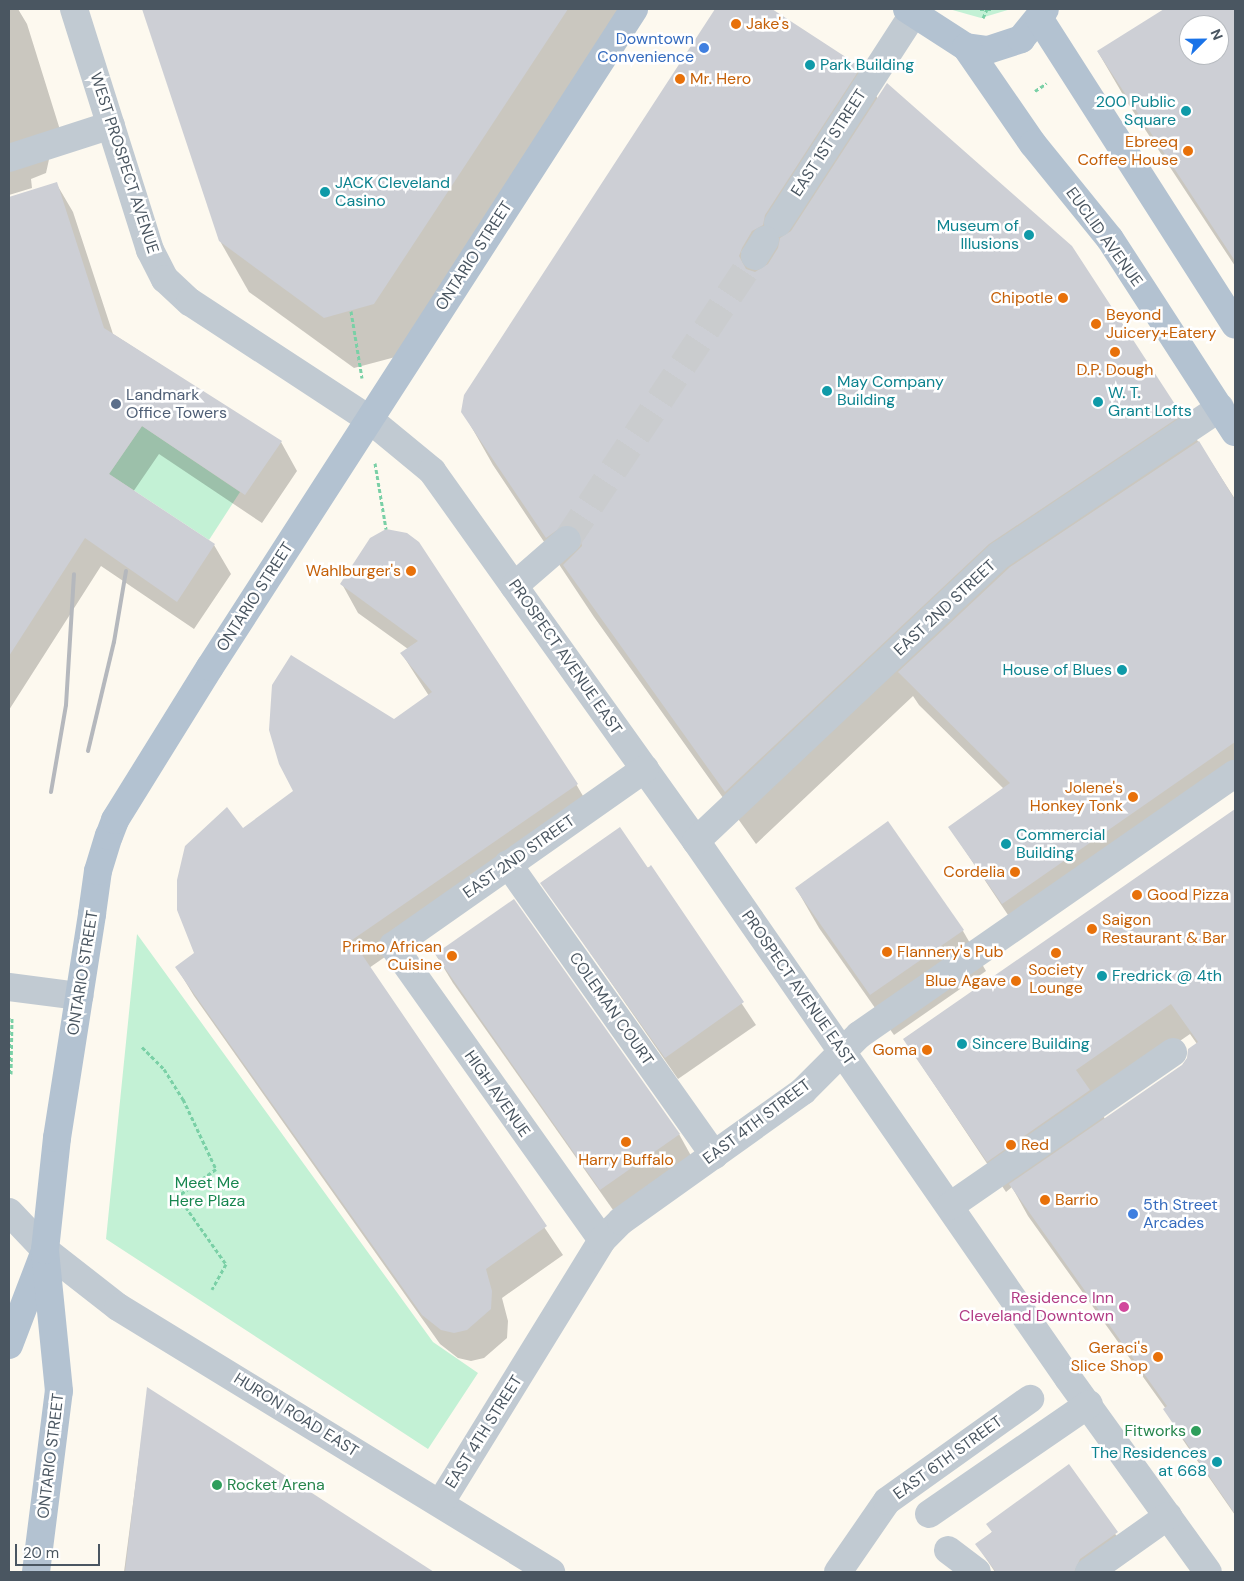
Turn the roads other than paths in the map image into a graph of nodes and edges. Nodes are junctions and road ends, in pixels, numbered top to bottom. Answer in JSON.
{"nodes":[{"id":1,"x":74,"y":9,"type":"edge"},
{"id":2,"x":634,"y":9,"type":"edge"},
{"id":3,"x":911,"y":11,"type":"edge"},
{"id":4,"x":1042,"y":13,"type":"edge"},
{"id":5,"x":966,"y":47,"type":"junction"},
{"id":6,"x":111,"y":125,"type":"junction"},
{"id":7,"x":9,"y":158,"type":"edge"},
{"id":8,"x":766,"y":240,"type":"tunnel mouth"},
{"id":9,"x":1235,"y":325,"type":"edge"},
{"id":10,"x":1220,"y":408,"type":"junction"},
{"id":11,"x":369,"y":420,"type":"junction"},
{"id":12,"x":1235,"y":432,"type":"edge"},
{"id":13,"x":567,"y":540,"type":"tunnel mouth"},
{"id":14,"x":514,"y":586,"type":"junction"},
{"id":15,"x":645,"y":769,"type":"junction"},
{"id":16,"x":1235,"y":774,"type":"edge"},
{"id":17,"x":696,"y":841,"type":"junction"},
{"id":18,"x":508,"y":864,"type":"junction"},
{"id":19,"x":393,"y":946,"type":"joint"},
{"id":20,"x":9,"y":987,"type":"edge"},
{"id":21,"x":80,"y":996,"type":"junction"},
{"id":22,"x":841,"y":1050,"type":"junction"},
{"id":23,"x":1172,"y":1052,"type":"dead end"},
{"id":24,"x":714,"y":1155,"type":"junction"},
{"id":25,"x":950,"y":1206,"type":"junction"},
{"id":26,"x":9,"y":1212,"type":"edge"},
{"id":27,"x":602,"y":1240,"type":"junction"},
{"id":28,"x":45,"y":1250,"type":"junction"},
{"id":29,"x":9,"y":1345,"type":"edge"},
{"id":30,"x":1030,"y":1399,"type":"dead end"},
{"id":31,"x":1089,"y":1404,"type":"junction"},
{"id":32,"x":441,"y":1502,"type":"junction"},
{"id":33,"x":929,"y":1514,"type":"dead end"},
{"id":34,"x":1168,"y":1516,"type":"junction"},
{"id":35,"x":948,"y":1550,"type":"dead end"},
{"id":36,"x":36,"y":1572,"type":"edge"},
{"id":37,"x":551,"y":1572,"type":"edge"},
{"id":38,"x":838,"y":1572,"type":"edge"},
{"id":39,"x":977,"y":1572,"type":"edge"},
{"id":40,"x":1089,"y":1572,"type":"edge"},
{"id":41,"x":1208,"y":1572,"type":"edge"}],
"edges":[{"from":1,"to":6,"type":"street","name":"WEST PROSPECT AVENUE"},
{"from":2,"to":11,"type":"main road","name":"ONTARIO STREET"},
{"from":3,"to":5,"type":"main road"},
{"from":3,"to":8,"type":"street","name":"EAST 1ST STREET"},
{"from":4,"to":5,"type":"main road"},
{"from":4,"to":9,"type":"main road"},
{"from":5,"to":10,"type":"main road","name":"EUCLID AVENUE"},
{"from":6,"to":7,"type":"street"},
{"from":6,"to":11,"type":"street","name":"WEST PROSPECT AVENUE"},
{"from":10,"to":12,"type":"main road","name":"EUCLID AVENUE"},
{"from":10,"to":17,"type":"street","name":"EAST 2ND STREET"},
{"from":11,"to":14,"type":"street","name":"PROSPECT AVENUE EAST"},
{"from":11,"to":21,"type":"main road","name":"ONTARIO STREET"},
{"from":13,"to":14,"type":"street"},
{"from":14,"to":15,"type":"street","name":"PROSPECT AVENUE EAST"},
{"from":15,"to":17,"type":"street","name":"PROSPECT AVENUE EAST"},
{"from":15,"to":18,"type":"street","name":"EAST 2ND STREET"},
{"from":16,"to":22,"type":"street","name":"EAST 4TH STREET"},
{"from":17,"to":22,"type":"street","name":"PROSPECT AVENUE EAST"},
{"from":18,"to":19,"type":"street","name":"EAST 2ND STREET"},
{"from":18,"to":24,"type":"street","name":"COLEMAN COURT"},
{"from":19,"to":27,"type":"street","name":"HIGH AVENUE"},
{"from":20,"to":21,"type":"street"},
{"from":21,"to":28,"type":"main road","name":"ONTARIO STREET"},
{"from":22,"to":24,"type":"street","name":"EAST 4TH STREET"},
{"from":22,"to":25,"type":"street","name":"PROSPECT AVENUE EAST"},
{"from":23,"to":25,"type":"street"},
{"from":24,"to":27,"type":"street","name":"EAST 4TH STREET"},
{"from":25,"to":31,"type":"street","name":"PROSPECT AVENUE EAST"},
{"from":26,"to":28,"type":"street","name":"HURON ROAD EAST"},
{"from":27,"to":32,"type":"street","name":"EAST 4TH STREET"},
{"from":28,"to":29,"type":"main road","name":"ONTARIO STREET"},
{"from":28,"to":32,"type":"street","name":"HURON ROAD EAST"},
{"from":28,"to":36,"type":"main road","name":"ONTARIO STREET"},
{"from":30,"to":38,"type":"street","name":"EAST 6TH STREET"},
{"from":31,"to":33,"type":"street"},
{"from":31,"to":34,"type":"street","name":"PROSPECT AVENUE EAST"},
{"from":32,"to":37,"type":"street","name":"HURON ROAD EAST"},
{"from":34,"to":40,"type":"street"},
{"from":34,"to":41,"type":"street","name":"PROSPECT AVENUE EAST"},
{"from":35,"to":39,"type":"street"}]}
